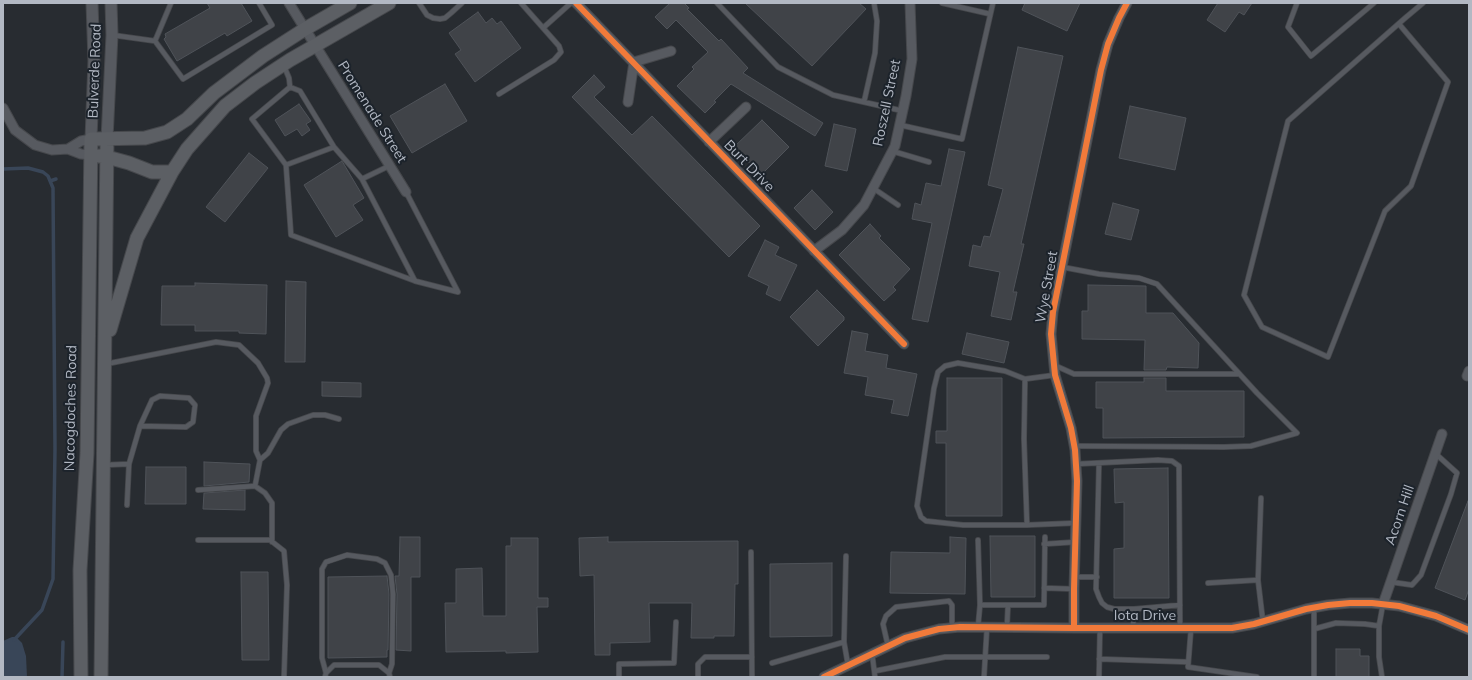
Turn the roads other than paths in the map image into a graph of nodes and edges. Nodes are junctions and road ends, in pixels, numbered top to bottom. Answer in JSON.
{"nodes":[{"id":1,"x":92,"y":3,"type":"edge"},
{"id":2,"x":111,"y":3,"type":"edge"},
{"id":3,"x":171,"y":3,"type":"edge"},
{"id":4,"x":259,"y":3,"type":"edge"},
{"id":5,"x":290,"y":3,"type":"edge"},
{"id":6,"x":350,"y":3,"type":"edge"},
{"id":7,"x":390,"y":3,"type":"edge"},
{"id":8,"x":419,"y":3,"type":"edge"},
{"id":9,"x":462,"y":3,"type":"edge"},
{"id":10,"x":521,"y":3,"type":"edge"},
{"id":11,"x":572,"y":3,"type":"edge"},
{"id":12,"x":576,"y":3,"type":"edge"},
{"id":13,"x":716,"y":3,"type":"edge"},
{"id":14,"x":874,"y":3,"type":"edge"},
{"id":15,"x":910,"y":3,"type":"edge"},
{"id":16,"x":942,"y":3,"type":"edge"},
{"id":17,"x":993,"y":3,"type":"edge"},
{"id":18,"x":1127,"y":3,"type":"edge"},
{"id":19,"x":1297,"y":3,"type":"edge"},
{"id":20,"x":1374,"y":3,"type":"edge"},
{"id":21,"x":1423,"y":3,"type":"edge"},
{"id":22,"x":990,"y":14,"type":"junction"},
{"id":23,"x":1399,"y":24,"type":"junction"},
{"id":24,"x":543,"y":28,"type":"junction"},
{"id":25,"x":305,"y":29,"type":"junction"},
{"id":26,"x":112,"y":35,"type":"junction"},
{"id":27,"x":155,"y":41,"type":"junction"},
{"id":28,"x":315,"y":46,"type":"junction"},
{"id":29,"x":671,"y":51,"type":"dead end"},
{"id":30,"x":634,"y":62,"type":"junction"},
{"id":31,"x":284,"y":64,"type":"junction"},
{"id":32,"x":290,"y":87,"type":"junction"},
{"id":33,"x":499,"y":94,"type":"dead end"},
{"id":34,"x":628,"y":102,"type":"dead end"},
{"id":35,"x":864,"y":102,"type":"junction"},
{"id":36,"x":746,"y":107,"type":"dead end"},
{"id":37,"x":3,"y":108,"type":"edge"},
{"id":38,"x":903,"y":111,"type":"junction"},
{"id":39,"x":900,"y":125,"type":"junction"},
{"id":40,"x":91,"y":139,"type":"junction"},
{"id":41,"x":107,"y":139,"type":"junction"},
{"id":42,"x":709,"y":142,"type":"junction"},
{"id":43,"x":334,"y":148,"type":"junction"},
{"id":44,"x":68,"y":149,"type":"junction"},
{"id":45,"x":892,"y":151,"type":"junction"},
{"id":46,"x":91,"y":155,"type":"junction"},
{"id":47,"x":107,"y":157,"type":"junction"},
{"id":48,"x":929,"y":162,"type":"dead end"},
{"id":49,"x":286,"y":165,"type":"junction"},
{"id":50,"x":389,"y":166,"type":"junction"},
{"id":51,"x":172,"y":172,"type":"junction"},
{"id":52,"x":362,"y":179,"type":"junction"},
{"id":53,"x":873,"y":188,"type":"junction"},
{"id":54,"x":406,"y":192,"type":"joint"},
{"id":55,"x":898,"y":205,"type":"dead end"},
{"id":56,"x":814,"y":251,"type":"junction"},
{"id":57,"x":1062,"y":267,"type":"junction"},
{"id":58,"x":415,"y":281,"type":"junction"},
{"id":59,"x":904,"y":344,"type":"dead end"},
{"id":60,"x":106,"y":345,"type":"junction"},
{"id":61,"x":106,"y":364,"type":"junction"},
{"id":62,"x":1054,"y":365,"type":"junction"},
{"id":63,"x":1239,"y":374,"type":"junction"},
{"id":64,"x":1055,"y":375,"type":"junction"},
{"id":65,"x":1025,"y":379,"type":"junction"},
{"id":66,"x":339,"y":419,"type":"dead end"},
{"id":67,"x":140,"y":426,"type":"junction"},
{"id":68,"x":1442,"y":434,"type":"dead end"},
{"id":69,"x":1074,"y":446,"type":"junction"},
{"id":70,"x":1436,"y":454,"type":"junction"},
{"id":71,"x":260,"y":460,"type":"junction"},
{"id":72,"x":1099,"y":463,"type":"junction"},
{"id":73,"x":129,"y":464,"type":"junction"},
{"id":74,"x":1076,"y":464,"type":"junction"},
{"id":75,"x":104,"y":465,"type":"junction"},
{"id":76,"x":255,"y":486,"type":"junction"},
{"id":77,"x":198,"y":490,"type":"dead end"},
{"id":78,"x":1261,"y":498,"type":"dead end"},
{"id":79,"x":127,"y":505,"type":"dead end"},
{"id":80,"x":1076,"y":523,"type":"junction"},
{"id":81,"x":1027,"y":525,"type":"junction"},
{"id":82,"x":1044,"y":537,"type":"dead end"},
{"id":83,"x":198,"y":540,"type":"dead end"},
{"id":84,"x":978,"y":540,"type":"dead end"},
{"id":85,"x":272,"y":542,"type":"junction"},
{"id":86,"x":1076,"y":542,"type":"junction"},
{"id":87,"x":1044,"y":544,"type":"junction"},
{"id":88,"x":751,"y":552,"type":"dead end"},
{"id":89,"x":846,"y":556,"type":"dead end"},
{"id":90,"x":1075,"y":577,"type":"junction"},
{"id":91,"x":1097,"y":578,"type":"junction"},
{"id":92,"x":1258,"y":580,"type":"junction"},
{"id":93,"x":1391,"y":582,"type":"junction"},
{"id":94,"x":1208,"y":583,"type":"dead end"},
{"id":95,"x":1044,"y":588,"type":"junction"},
{"id":96,"x":1074,"y":589,"type":"junction"},
{"id":97,"x":1383,"y":604,"type":"junction"},
{"id":98,"x":980,"y":605,"type":"junction"},
{"id":99,"x":1008,"y":605,"type":"junction"},
{"id":100,"x":1180,"y":605,"type":"junction"},
{"id":101,"x":1314,"y":607,"type":"junction"},
{"id":102,"x":1134,"y":609,"type":"junction"},
{"id":103,"x":676,"y":622,"type":"dead end"},
{"id":104,"x":1264,"y":622,"type":"junction"},
{"id":105,"x":1007,"y":626,"type":"junction"},
{"id":106,"x":1379,"y":626,"type":"junction"},
{"id":107,"x":982,"y":627,"type":"junction"},
{"id":108,"x":952,"y":628,"type":"junction"},
{"id":109,"x":1074,"y":628,"type":"junction"},
{"id":110,"x":1100,"y":628,"type":"junction"},
{"id":111,"x":1133,"y":628,"type":"junction"},
{"id":112,"x":1180,"y":628,"type":"junction"},
{"id":113,"x":1191,"y":629,"type":"junction"},
{"id":114,"x":1314,"y":629,"type":"junction"},
{"id":115,"x":1469,"y":630,"type":"edge"},
{"id":116,"x":844,"y":642,"type":"junction"},
{"id":117,"x":888,"y":646,"type":"junction"},
{"id":118,"x":872,"y":653,"type":"junction"},
{"id":119,"x":752,"y":657,"type":"junction"},
{"id":120,"x":985,"y":657,"type":"junction"},
{"id":121,"x":1047,"y":657,"type":"dead end"},
{"id":122,"x":1100,"y":660,"type":"junction"},
{"id":123,"x":1188,"y":662,"type":"junction"},
{"id":124,"x":772,"y":663,"type":"dead end"},
{"id":125,"x":848,"y":665,"type":"junction"},
{"id":126,"x":875,"y":671,"type":"junction"},
{"id":127,"x":326,"y":675,"type":"edge"},
{"id":128,"x":389,"y":675,"type":"edge"},
{"id":129,"x":80,"y":677,"type":"edge"},
{"id":130,"x":101,"y":677,"type":"edge"},
{"id":131,"x":284,"y":677,"type":"edge"},
{"id":132,"x":619,"y":677,"type":"edge"},
{"id":133,"x":698,"y":677,"type":"edge"},
{"id":134,"x":752,"y":677,"type":"edge"},
{"id":135,"x":824,"y":677,"type":"edge"},
{"id":136,"x":875,"y":677,"type":"edge"},
{"id":137,"x":984,"y":677,"type":"edge"},
{"id":138,"x":1099,"y":677,"type":"edge"},
{"id":139,"x":1257,"y":677,"type":"edge"},
{"id":140,"x":1314,"y":677,"type":"edge"},
{"id":141,"x":1382,"y":677,"type":"edge"}],
"edges":[{"from":1,"to":40,"type":"street","name":"Bulverde Road"},
{"from":2,"to":26,"type":"street","name":"Bulverde Road"},
{"from":3,"to":27,"type":"lane"},
{"from":4,"to":27,"type":"lane"},
{"from":5,"to":25,"type":"street"},
{"from":6,"to":25,"type":"main road"},
{"from":7,"to":28,"type":"main road"},
{"from":8,"to":9,"type":"lane"},
{"from":10,"to":24,"type":"lane"},
{"from":11,"to":24,"type":"lane"},
{"from":12,"to":30,"type":"street","name":"Burt Drive"},
{"from":13,"to":35,"type":"lane"},
{"from":14,"to":35,"type":"lane"},
{"from":15,"to":38,"type":"street","name":"Roszell Street"},
{"from":16,"to":22,"type":"lane"},
{"from":17,"to":22,"type":"lane"},
{"from":18,"to":57,"type":"street","name":"Wye Street"},
{"from":19,"to":20,"type":"lane"},
{"from":21,"to":23,"type":"lane"},
{"from":22,"to":39,"type":"lane"},
{"from":23,"to":23,"type":"lane"},
{"from":24,"to":33,"type":"lane"},
{"from":25,"to":28,"type":"street"},
{"from":25,"to":41,"type":"main road"},
{"from":26,"to":27,"type":"lane"},
{"from":26,"to":41,"type":"street","name":"Bulverde Road"},
{"from":28,"to":31,"type":"main road"},
{"from":28,"to":50,"type":"street","name":"Promenade Street"},
{"from":29,"to":30,"type":"street"},
{"from":30,"to":34,"type":"street"},
{"from":30,"to":42,"type":"street","name":"Burt Drive"},
{"from":31,"to":32,"type":"lane"},
{"from":31,"to":51,"type":"main road"},
{"from":32,"to":43,"type":"lane"},
{"from":32,"to":49,"type":"lane"},
{"from":35,"to":38,"type":"lane"},
{"from":36,"to":42,"type":"street"},
{"from":37,"to":44,"type":"street"},
{"from":38,"to":39,"type":"street","name":"Roszell Street"},
{"from":39,"to":45,"type":"street","name":"Roszell Street"},
{"from":40,"to":41,"type":"main road"},
{"from":40,"to":44,"type":"street"},
{"from":40,"to":46,"type":"main road","name":"Nacogdoches Road"},
{"from":41,"to":47,"type":"main road"},
{"from":42,"to":56,"type":"street","name":"Burt Drive"},
{"from":43,"to":49,"type":"lane"},
{"from":43,"to":52,"type":"lane"},
{"from":44,"to":46,"type":"street"},
{"from":45,"to":48,"type":"lane"},
{"from":45,"to":53,"type":"street","name":"Roszell Street"},
{"from":46,"to":47,"type":"main road"},
{"from":46,"to":129,"type":"main road","name":"Nacogdoches Road"},
{"from":47,"to":51,"type":"main road"},
{"from":47,"to":60,"type":"main road"},
{"from":49,"to":58,"type":"lane"},
{"from":50,"to":52,"type":"lane"},
{"from":50,"to":54,"type":"street","name":"Promenade Street"},
{"from":51,"to":60,"type":"main road"},
{"from":52,"to":58,"type":"lane"},
{"from":53,"to":55,"type":"lane"},
{"from":53,"to":56,"type":"street","name":"Roszell Street"},
{"from":54,"to":58,"type":"lane"},
{"from":56,"to":59,"type":"street","name":"Burt Drive"},
{"from":57,"to":62,"type":"street","name":"Wye Street"},
{"from":57,"to":63,"type":"lane"},
{"from":60,"to":61,"type":"main road"},
{"from":61,"to":71,"type":"lane"},
{"from":61,"to":75,"type":"main road"},
{"from":62,"to":63,"type":"lane"},
{"from":62,"to":64,"type":"street","name":"Wye Street"},
{"from":63,"to":69,"type":"lane"},
{"from":64,"to":65,"type":"lane"},
{"from":64,"to":69,"type":"street","name":"Wye Street"},
{"from":65,"to":81,"type":"lane"},
{"from":65,"to":81,"type":"lane"},
{"from":66,"to":71,"type":"lane"},
{"from":67,"to":67,"type":"lane"},
{"from":67,"to":73,"type":"lane"},
{"from":68,"to":70,"type":"street","name":"Acorn Hill"},
{"from":69,"to":74,"type":"street","name":"Wye Street"},
{"from":70,"to":93,"type":"street","name":"Acorn Hill"},
{"from":70,"to":93,"type":"lane"},
{"from":71,"to":76,"type":"lane"},
{"from":72,"to":74,"type":"lane"},
{"from":72,"to":91,"type":"lane"},
{"from":72,"to":100,"type":"lane"},
{"from":73,"to":75,"type":"lane"},
{"from":73,"to":79,"type":"lane"},
{"from":74,"to":80,"type":"street","name":"Wye Street"},
{"from":75,"to":130,"type":"main road"},
{"from":76,"to":77,"type":"lane"},
{"from":76,"to":85,"type":"lane"},
{"from":78,"to":92,"type":"lane"},
{"from":80,"to":81,"type":"lane"},
{"from":80,"to":86,"type":"street","name":"Wye Street"},
{"from":82,"to":87,"type":"lane"},
{"from":83,"to":85,"type":"lane"},
{"from":84,"to":98,"type":"lane"},
{"from":85,"to":131,"type":"lane"},
{"from":86,"to":87,"type":"lane"},
{"from":86,"to":90,"type":"street","name":"Wye Street"},
{"from":87,"to":95,"type":"lane"},
{"from":88,"to":119,"type":"lane"},
{"from":89,"to":116,"type":"lane"},
{"from":90,"to":91,"type":"lane"},
{"from":90,"to":96,"type":"street","name":"Wye Street"},
{"from":91,"to":102,"type":"lane"},
{"from":92,"to":94,"type":"lane"},
{"from":92,"to":104,"type":"lane"},
{"from":93,"to":97,"type":"street","name":"Acorn Hill"},
{"from":95,"to":96,"type":"lane"},
{"from":95,"to":99,"type":"lane"},
{"from":96,"to":109,"type":"street","name":"Wye Street"},
{"from":97,"to":101,"type":"street","name":"Iota Drive"},
{"from":97,"to":106,"type":"lane"},
{"from":97,"to":115,"type":"street","name":"Iota Drive"},
{"from":98,"to":99,"type":"lane"},
{"from":98,"to":107,"type":"lane"},
{"from":99,"to":105,"type":"lane"},
{"from":100,"to":102,"type":"lane"},
{"from":100,"to":112,"type":"lane"},
{"from":101,"to":104,"type":"street","name":"Iota Drive"},
{"from":101,"to":114,"type":"lane"},
{"from":102,"to":111,"type":"lane"},
{"from":103,"to":132,"type":"lane"},
{"from":104,"to":113,"type":"street","name":"Iota Drive"},
{"from":105,"to":107,"type":"street","name":"Iota Drive"},
{"from":105,"to":109,"type":"street","name":"Iota Drive"},
{"from":106,"to":114,"type":"lane"},
{"from":106,"to":141,"type":"lane"},
{"from":107,"to":108,"type":"street","name":"Iota Drive"},
{"from":107,"to":120,"type":"lane"},
{"from":108,"to":117,"type":"street","name":"Iota Drive"},
{"from":108,"to":117,"type":"lane"},
{"from":109,"to":110,"type":"street","name":"Iota Drive"},
{"from":110,"to":111,"type":"street","name":"Iota Drive"},
{"from":110,"to":122,"type":"lane"},
{"from":111,"to":112,"type":"street","name":"Iota Drive"},
{"from":112,"to":113,"type":"street","name":"Iota Drive"},
{"from":113,"to":123,"type":"lane"},
{"from":114,"to":140,"type":"lane"},
{"from":116,"to":124,"type":"lane"},
{"from":116,"to":125,"type":"lane"},
{"from":117,"to":118,"type":"street","name":"Iota Drive"},
{"from":118,"to":125,"type":"street","name":"Iota Drive"},
{"from":118,"to":126,"type":"lane"},
{"from":119,"to":133,"type":"lane"},
{"from":119,"to":134,"type":"lane"},
{"from":120,"to":121,"type":"lane"},
{"from":120,"to":126,"type":"lane"},
{"from":120,"to":137,"type":"lane"},
{"from":122,"to":123,"type":"lane"},
{"from":122,"to":138,"type":"lane"},
{"from":123,"to":139,"type":"lane"},
{"from":125,"to":135,"type":"street","name":"Iota Drive"},
{"from":126,"to":136,"type":"lane"},
{"from":127,"to":128,"type":"lane"},
{"from":127,"to":128,"type":"lane"}]}
